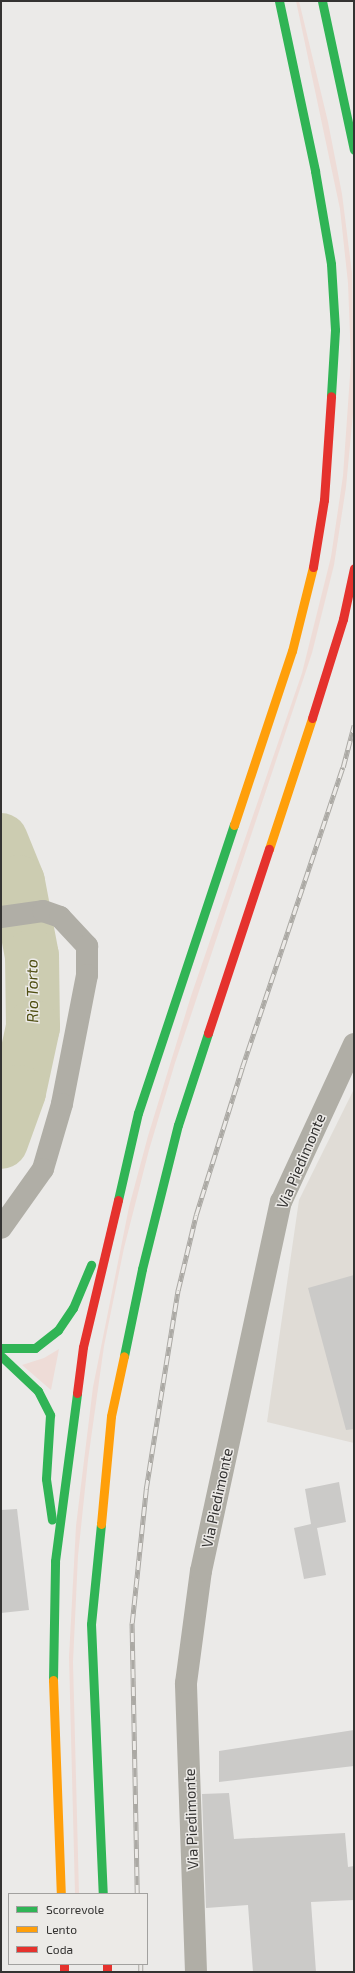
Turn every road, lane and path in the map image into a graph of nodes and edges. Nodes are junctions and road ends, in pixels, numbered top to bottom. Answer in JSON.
{"nodes":[{"id":1,"x":279,"y":1,"type":"edge"},
{"id":2,"x":322,"y":1,"type":"edge"},
{"id":3,"x":354,"y":150,"type":"edge"},
{"id":4,"x":354,"y":568,"type":"edge"},
{"id":5,"x":1,"y":917,"type":"edge"},
{"id":6,"x":354,"y":1044,"type":"edge"},
{"id":7,"x":111,"y":1222,"type":"junction"},
{"id":8,"x":1,"y":1228,"type":"edge"},
{"id":9,"x":1,"y":1348,"type":"edge"},
{"id":10,"x":1,"y":1356,"type":"edge"},
{"id":11,"x":56,"y":1545,"type":"junction"},
{"id":12,"x":61,"y":1893,"type":"edge"},
{"id":13,"x":103,"y":1893,"type":"edge"},
{"id":14,"x":196,"y":1972,"type":"edge"}],
"edges":[{"from":1,"to":7,"type":"main road"},
{"from":2,"to":3,"type":"main road"},
{"from":4,"to":13,"type":"main road"},
{"from":5,"to":8,"type":"street"},
{"from":6,"to":14,"type":"street","name":"Via Piedimonte"},
{"from":7,"to":9,"type":"main road"},
{"from":7,"to":11,"type":"main road"},
{"from":10,"to":11,"type":"main road"},
{"from":11,"to":12,"type":"main road"}]}
